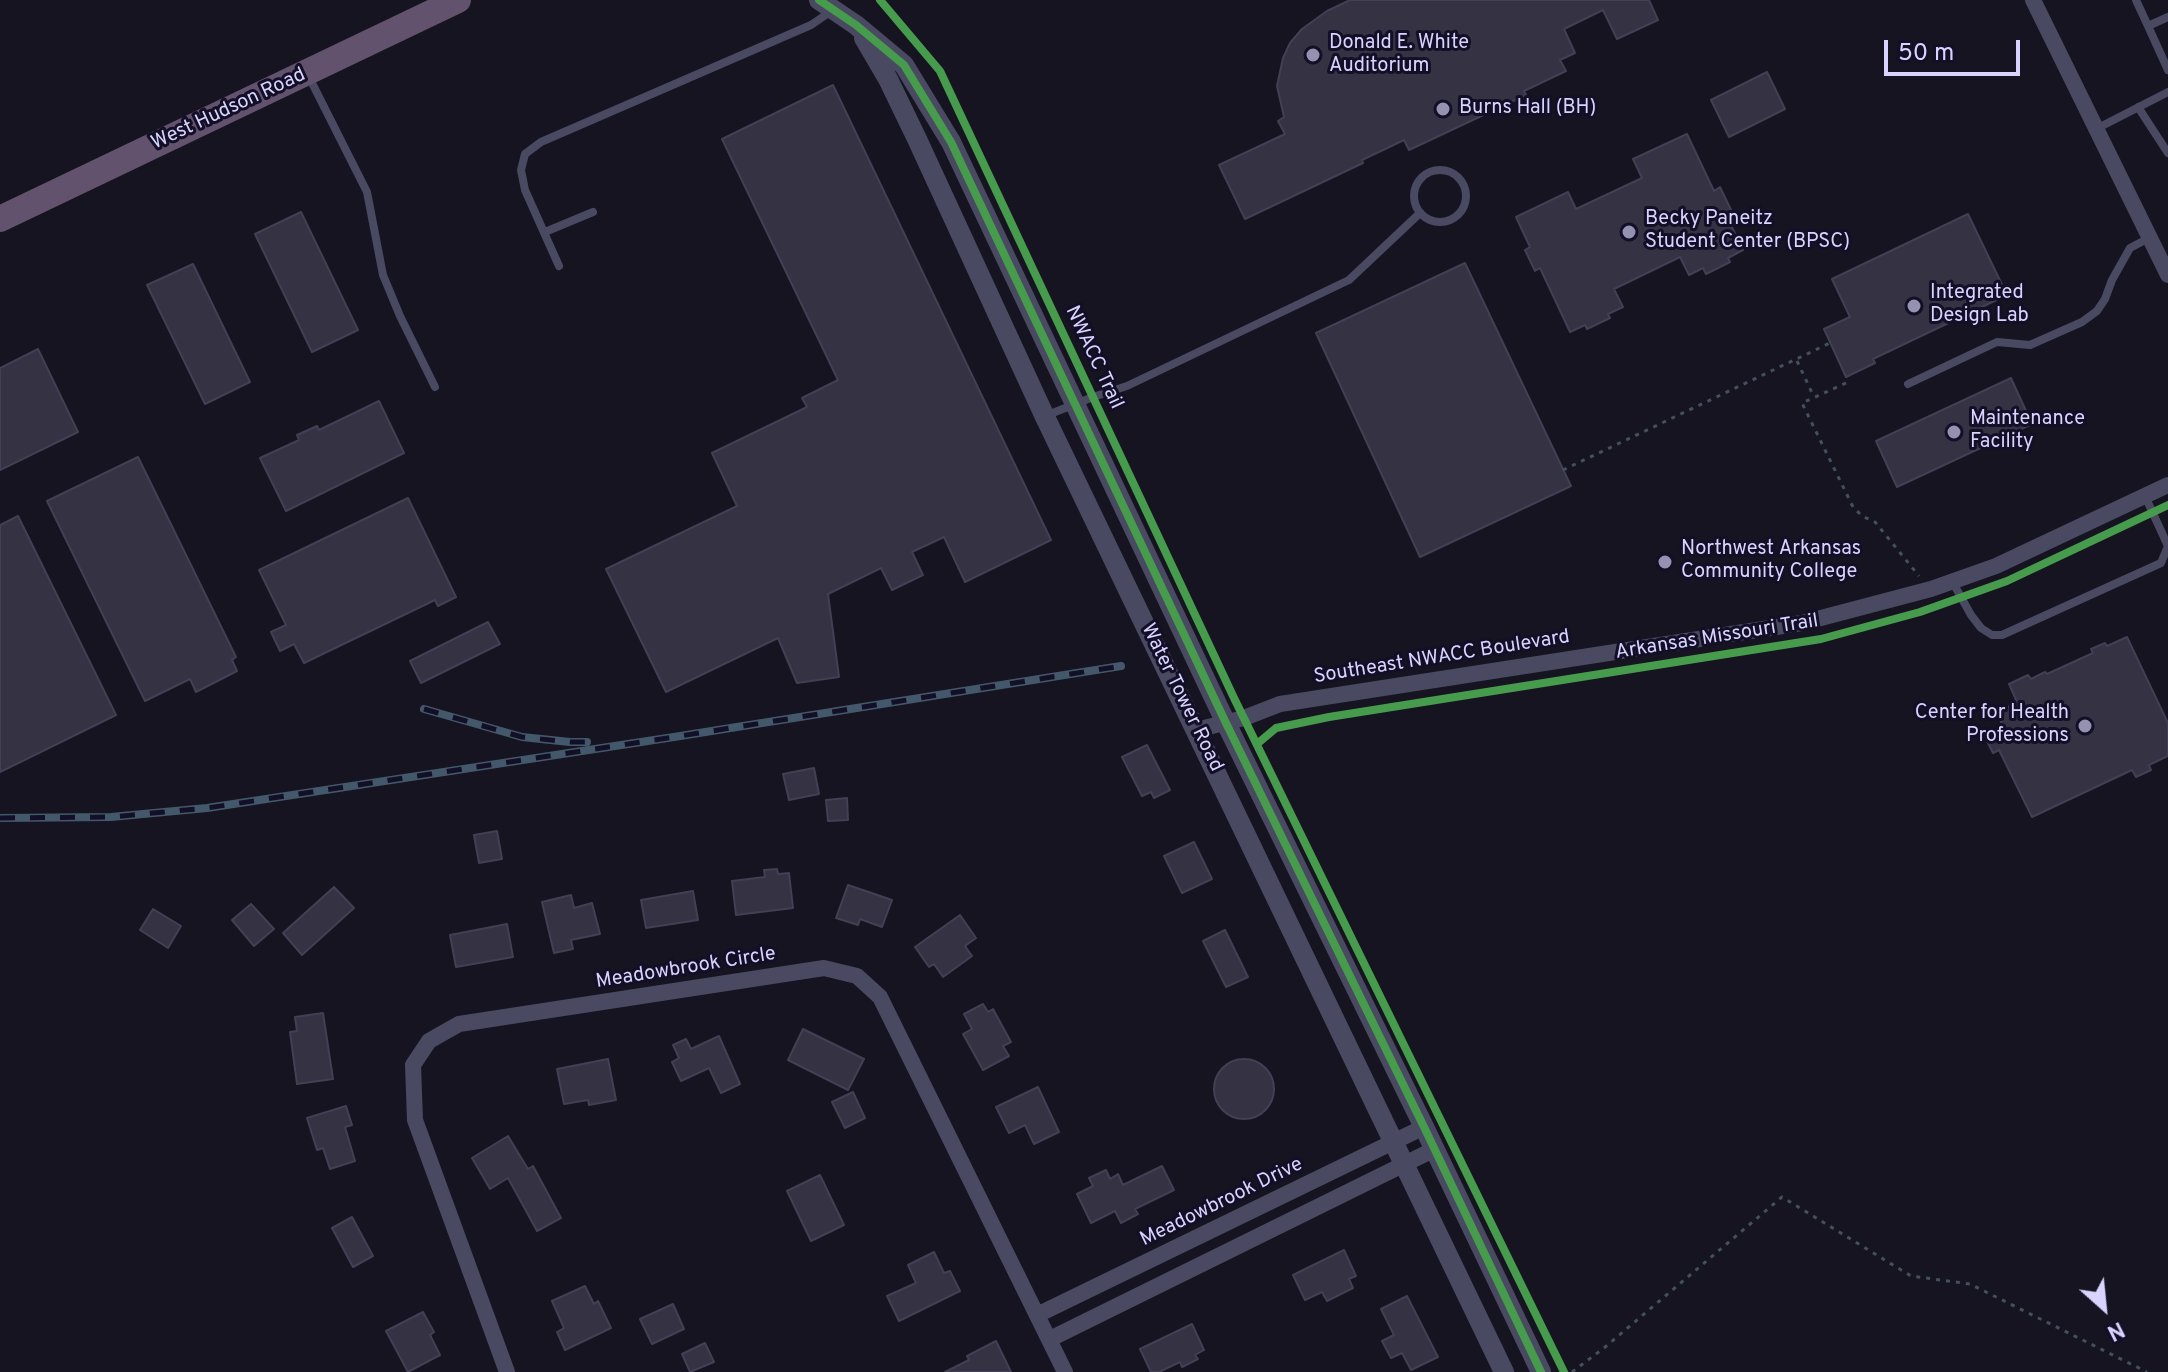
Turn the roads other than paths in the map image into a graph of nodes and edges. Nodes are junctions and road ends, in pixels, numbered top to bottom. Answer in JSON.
{"nodes":[{"id":1,"x":458,"y":0,"type":"edge"},
{"id":2,"x":2033,"y":0,"type":"edge"},
{"id":3,"x":2136,"y":0,"type":"edge"},
{"id":4,"x":826,"y":5,"type":"edge"},
{"id":5,"x":2168,"y":17,"type":"edge"},
{"id":6,"x":856,"y":25,"type":"junction"},
{"id":7,"x":2148,"y":26,"type":"junction"},
{"id":8,"x":2168,"y":70,"type":"edge"},
{"id":9,"x":307,"y":73,"type":"junction"},
{"id":10,"x":2168,"y":92,"type":"edge"},
{"id":11,"x":2138,"y":107,"type":"junction"},
{"id":12,"x":2096,"y":129,"type":"junction"},
{"id":13,"x":2168,"y":153,"type":"edge"},
{"id":14,"x":593,"y":212,"type":"dead end"},
{"id":15,"x":1420,"y":213,"type":"junction"},
{"id":16,"x":0,"y":219,"type":"edge"},
{"id":17,"x":545,"y":232,"type":"junction"},
{"id":18,"x":2150,"y":238,"type":"junction"},
{"id":19,"x":559,"y":266,"type":"dead end"},
{"id":20,"x":2168,"y":275,"type":"edge"},
{"id":21,"x":1908,"y":384,"type":"dead end"},
{"id":22,"x":435,"y":387,"type":"dead end"},
{"id":23,"x":1076,"y":404,"type":"junction"},
{"id":24,"x":1045,"y":417,"type":"junction"},
{"id":25,"x":2168,"y":485,"type":"edge"},
{"id":26,"x":2145,"y":496,"type":"junction"},
{"id":27,"x":1952,"y":581,"type":"junction"},
{"id":28,"x":1225,"y":721,"type":"junction"},
{"id":29,"x":1196,"y":730,"type":"junction"},
{"id":30,"x":1424,"y":1127,"type":"junction"},
{"id":31,"x":1393,"y":1141,"type":"junction"},
{"id":32,"x":1435,"y":1149,"type":"junction"},
{"id":33,"x":1404,"y":1165,"type":"junction"},
{"id":34,"x":1037,"y":1315,"type":"junction"},
{"id":35,"x":1050,"y":1339,"type":"junction"},
{"id":36,"x":507,"y":1372,"type":"edge"},
{"id":37,"x":1065,"y":1372,"type":"edge"},
{"id":38,"x":1504,"y":1372,"type":"edge"},
{"id":39,"x":1541,"y":1372,"type":"edge"}],
"edges":[{"from":1,"to":9,"type":"highway","name":"West Hudson Road"},
{"from":2,"to":12,"type":"street"},
{"from":3,"to":7,"type":"lane"},
{"from":4,"to":6,"type":"street","name":"Water Tower Road"},
{"from":4,"to":17,"type":"lane"},
{"from":5,"to":7,"type":"lane"},
{"from":6,"to":23,"type":"street","name":"Water Tower Road"},
{"from":6,"to":24,"type":"street","name":"Water Tower Road"},
{"from":7,"to":8,"type":"lane"},
{"from":9,"to":16,"type":"highway","name":"West Hudson Road"},
{"from":9,"to":22,"type":"lane"},
{"from":10,"to":11,"type":"lane"},
{"from":11,"to":12,"type":"lane"},
{"from":11,"to":13,"type":"lane"},
{"from":12,"to":18,"type":"street"},
{"from":14,"to":17,"type":"lane"},
{"from":15,"to":15,"type":"lane"},
{"from":15,"to":23,"type":"lane"},
{"from":17,"to":19,"type":"lane"},
{"from":18,"to":20,"type":"street"},
{"from":18,"to":21,"type":"lane"},
{"from":23,"to":24,"type":"lane"},
{"from":23,"to":28,"type":"street","name":"Water Tower Road"},
{"from":24,"to":29,"type":"street","name":"Water Tower Road"},
{"from":25,"to":26,"type":"street","name":"Southeast NWACC Boulevard"},
{"from":26,"to":27,"type":"street","name":"Southeast NWACC Boulevard"},
{"from":26,"to":27,"type":"lane"},
{"from":27,"to":28,"type":"street","name":"Southeast NWACC Boulevard"},
{"from":28,"to":29,"type":"street","name":"Southeast NWACC Boulevard"},
{"from":28,"to":30,"type":"street","name":"Water Tower Road"},
{"from":29,"to":31,"type":"street","name":"Water Tower Road"},
{"from":30,"to":31,"type":"street","name":"Meadowbrook Drive"},
{"from":30,"to":32,"type":"street","name":"Water Tower Road"},
{"from":31,"to":33,"type":"street","name":"Water Tower Road"},
{"from":31,"to":34,"type":"street","name":"Meadowbrook Drive"},
{"from":32,"to":33,"type":"street"},
{"from":32,"to":39,"type":"street","name":"Water Tower Road"},
{"from":33,"to":35,"type":"street"},
{"from":33,"to":38,"type":"street","name":"Water Tower Road"},
{"from":34,"to":35,"type":"street","name":"Meadowbrook Circle"},
{"from":34,"to":36,"type":"street","name":"Meadowbrook Circle"},
{"from":35,"to":37,"type":"street","name":"Meadowbrook Circle"}]}
